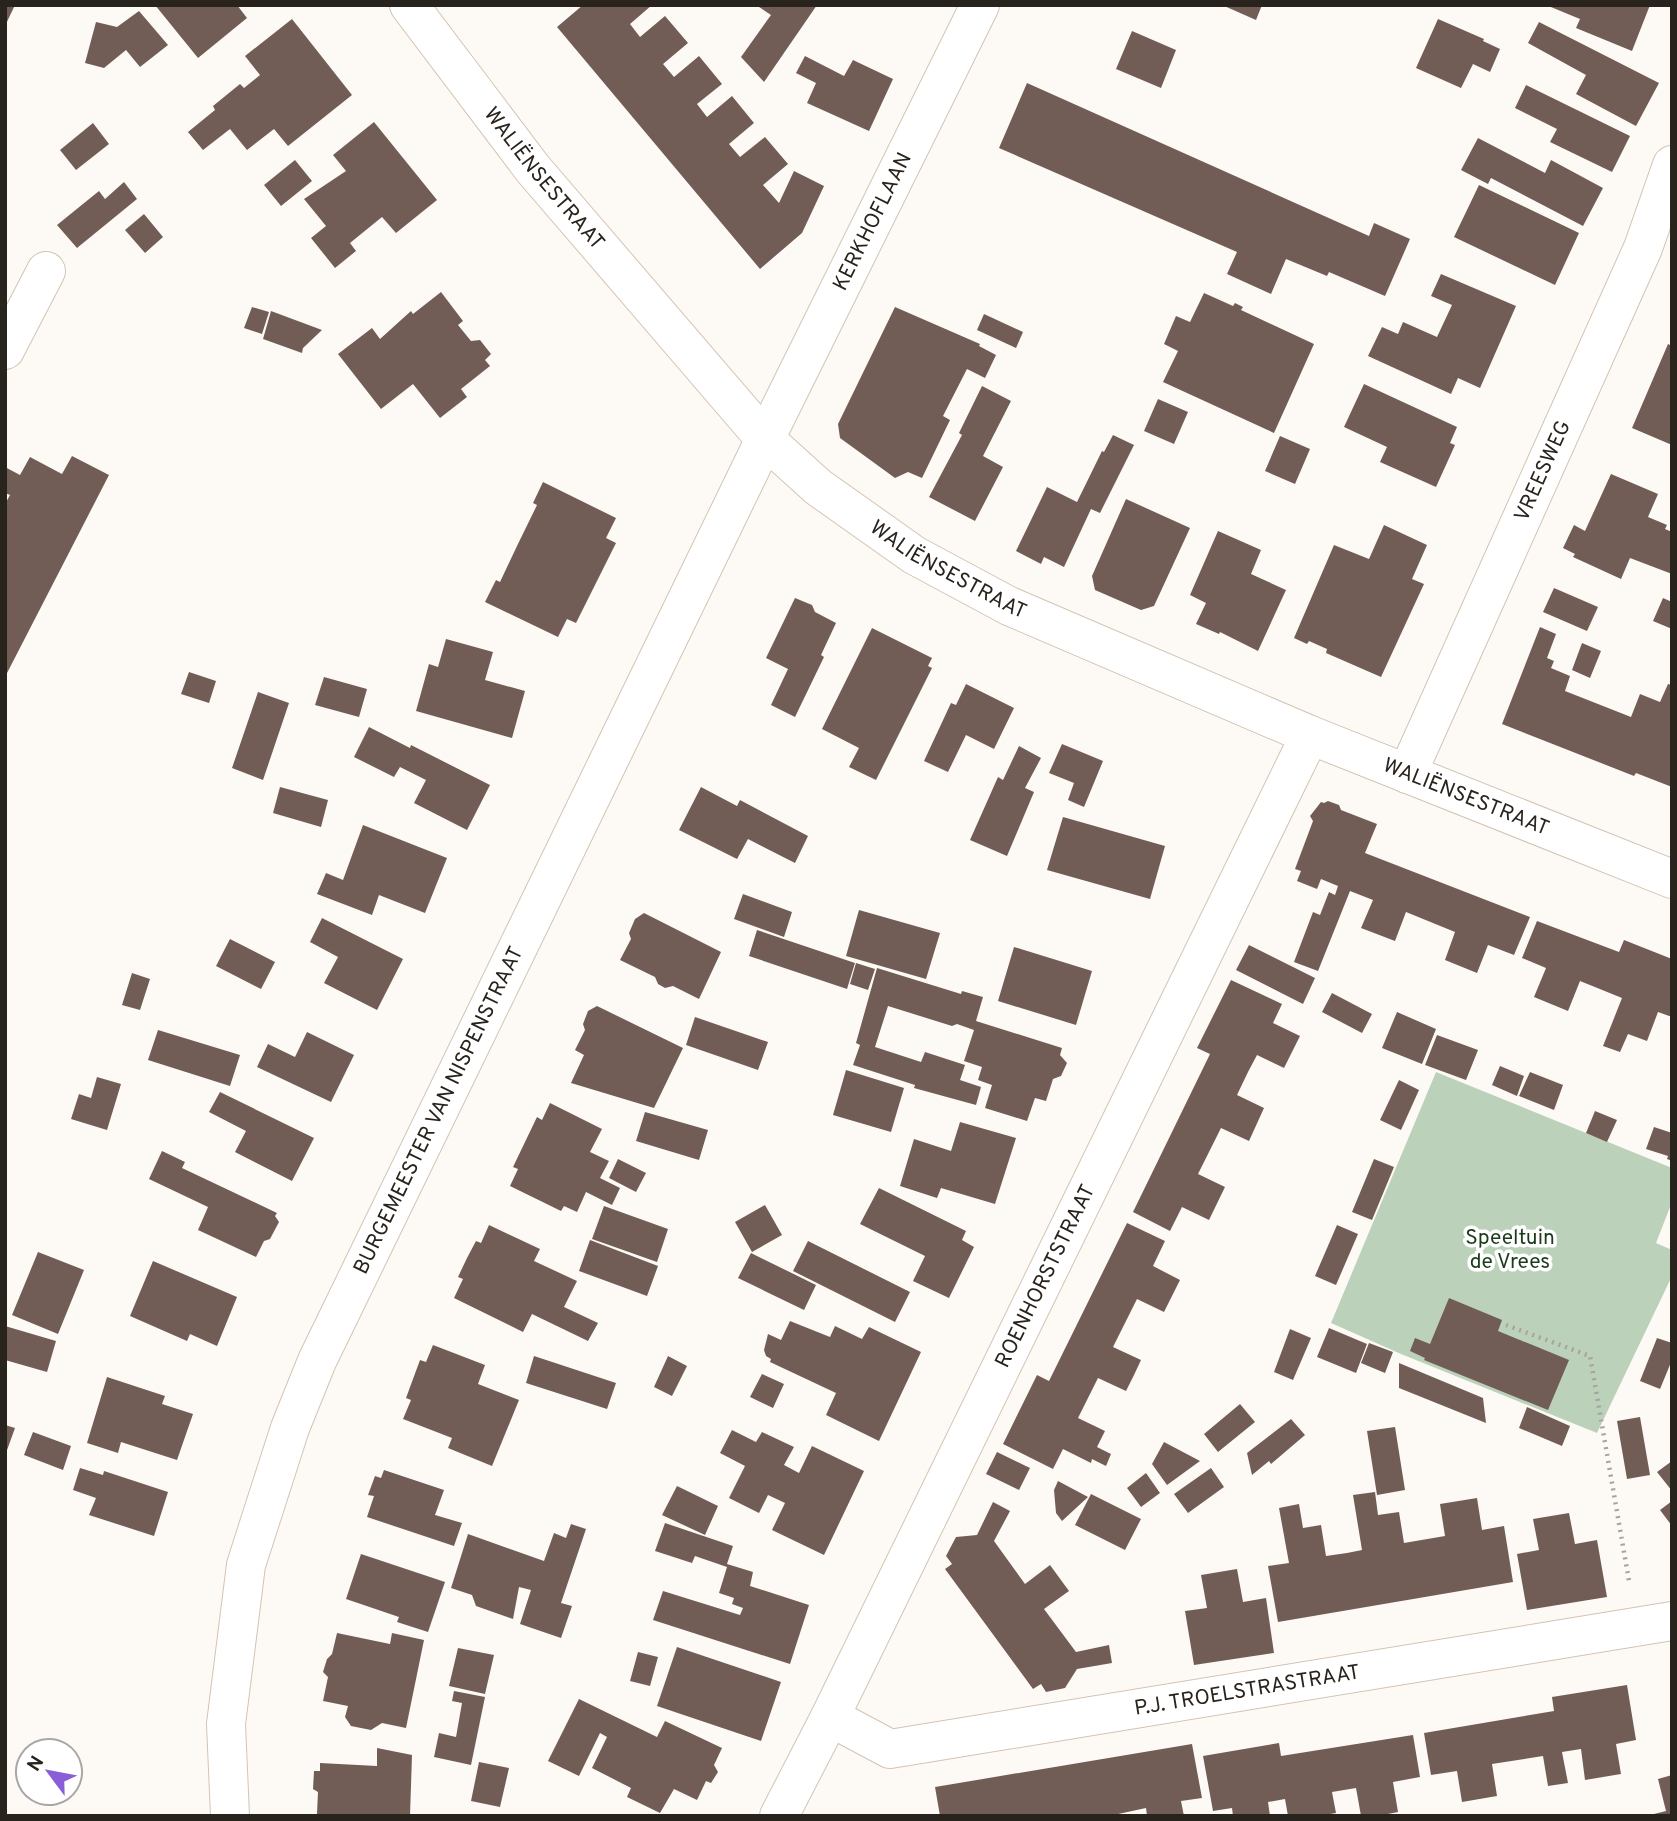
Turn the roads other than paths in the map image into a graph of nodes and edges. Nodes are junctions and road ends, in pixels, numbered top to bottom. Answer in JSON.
{"nodes":[{"id":1,"x":409,"y":5,"type":"edge"},
{"id":2,"x":979,"y":5,"type":"edge"},
{"id":3,"x":1672,"y":165,"type":"edge"},
{"id":4,"x":46,"y":271,"type":"dead end"},
{"id":5,"x":5,"y":350,"type":"edge"},
{"id":6,"x":765,"y":439,"type":"junction"},
{"id":7,"x":1310,"y":735,"type":"junction"},
{"id":8,"x":1407,"y":774,"type":"junction"},
{"id":9,"x":1672,"y":879,"type":"edge"},
{"id":10,"x":1654,"y":1624,"type":"edge"},
{"id":11,"x":830,"y":1717,"type":"junction"},
{"id":12,"x":230,"y":1816,"type":"edge"},
{"id":13,"x":779,"y":1816,"type":"edge"}],
"edges":[{"from":1,"to":6,"type":"street","name":"WALIËNSESTRAAT"},
{"from":2,"to":6,"type":"street","name":"KERKHOFLAAN"},
{"from":3,"to":8,"type":"street","name":"VREESWEG"},
{"from":4,"to":5,"type":"street"},
{"from":6,"to":7,"type":"street","name":"WALIËNSESTRAAT"},
{"from":6,"to":12,"type":"street","name":"BURGEMEESTER VAN NISPENSTRAAT"},
{"from":7,"to":8,"type":"street","name":"WALIËNSESTRAAT"},
{"from":7,"to":11,"type":"street","name":"ROENHORSTSTRAAT"},
{"from":8,"to":9,"type":"street","name":"WALIËNSESTRAAT"},
{"from":10,"to":11,"type":"street","name":"P.J. TROELSTRASTRAAT"},
{"from":11,"to":13,"type":"street","name":"ROENHORSTSTRAAT"}]}
